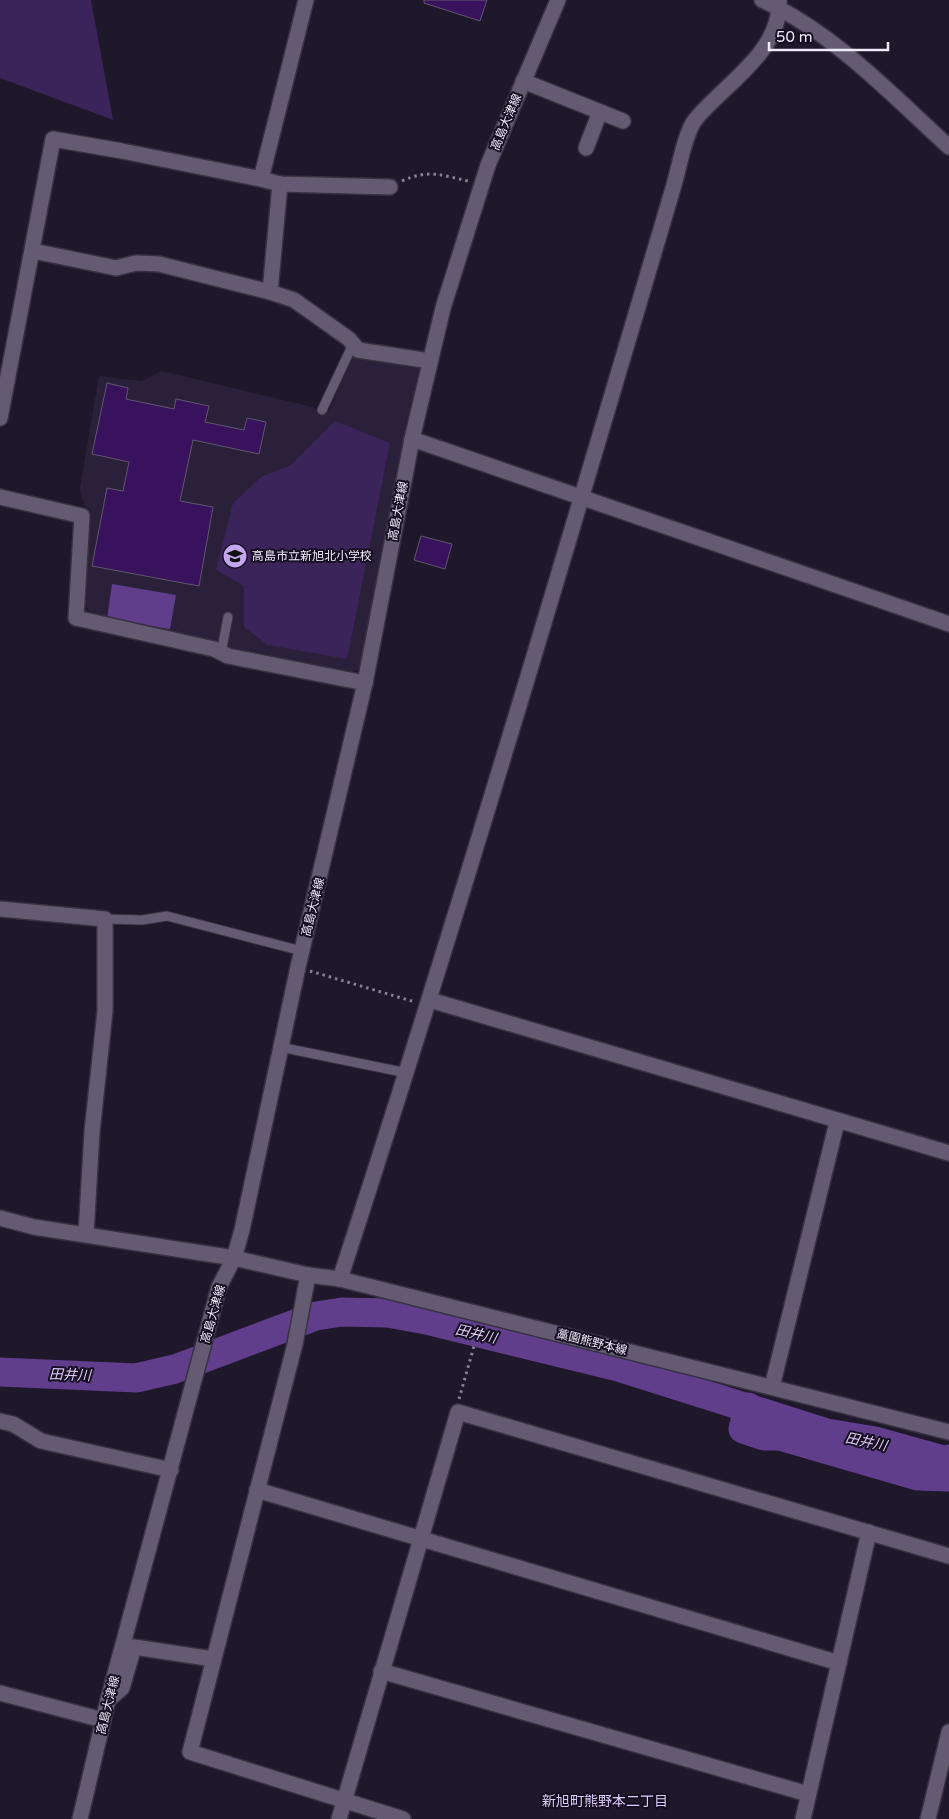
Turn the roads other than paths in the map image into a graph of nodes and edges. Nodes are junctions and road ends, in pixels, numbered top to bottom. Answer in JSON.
{"nodes":[{"id":1,"x":306,"y":0,"type":"edge"},
{"id":2,"x":558,"y":0,"type":"edge"},
{"id":3,"x":762,"y":0,"type":"edge"},
{"id":4,"x":779,"y":4,"type":"edge"},
{"id":5,"x":524,"y":81,"type":"junction"},
{"id":6,"x":600,"y":112,"type":"junction"},
{"id":7,"x":623,"y":121,"type":"dead end"},
{"id":8,"x":949,"y":147,"type":"edge"},
{"id":9,"x":586,"y":148,"type":"dead end"},
{"id":10,"x":261,"y":179,"type":"junction"},
{"id":11,"x":280,"y":184,"type":"junction"},
{"id":12,"x":390,"y":186,"type":"road end"},
{"id":13,"x":32,"y":251,"type":"junction"},
{"id":14,"x":270,"y":292,"type":"junction"},
{"id":15,"x":354,"y":344,"type":"junction"},
{"id":16,"x":430,"y":360,"type":"junction"},
{"id":17,"x":322,"y":410,"type":"dead end"},
{"id":18,"x":0,"y":418,"type":"edge"},
{"id":19,"x":412,"y":439,"type":"junction"},
{"id":20,"x":583,"y":496,"type":"junction"},
{"id":21,"x":0,"y":497,"type":"edge"},
{"id":22,"x":228,"y":617,"type":"dead end"},
{"id":23,"x":949,"y":624,"type":"edge"},
{"id":24,"x":221,"y":653,"type":"junction"},
{"id":25,"x":365,"y":683,"type":"junction"},
{"id":26,"x":0,"y":910,"type":"edge"},
{"id":27,"x":105,"y":919,"type":"junction"},
{"id":28,"x":302,"y":951,"type":"junction"},
{"id":29,"x":430,"y":1000,"type":"junction"},
{"id":30,"x":280,"y":1048,"type":"junction"},
{"id":31,"x":407,"y":1073,"type":"junction"},
{"id":32,"x":837,"y":1122,"type":"junction"},
{"id":33,"x":949,"y":1153,"type":"edge"},
{"id":34,"x":0,"y":1218,"type":"edge"},
{"id":35,"x":86,"y":1234,"type":"junction"},
{"id":36,"x":234,"y":1258,"type":"junction"},
{"id":37,"x":308,"y":1275,"type":"junction"},
{"id":38,"x":340,"y":1279,"type":"junction"},
{"id":39,"x":772,"y":1387,"type":"junction"},
{"id":40,"x":0,"y":1422,"type":"edge"},
{"id":41,"x":949,"y":1432,"type":"edge"},
{"id":42,"x":171,"y":1470,"type":"junction"},
{"id":43,"x":257,"y":1490,"type":"junction"},
{"id":44,"x":869,"y":1532,"type":"junction"},
{"id":45,"x":421,"y":1538,"type":"junction"},
{"id":46,"x":949,"y":1556,"type":"edge"},
{"id":47,"x":213,"y":1659,"type":"junction"},
{"id":48,"x":839,"y":1663,"type":"junction"},
{"id":49,"x":381,"y":1671,"type":"junction"},
{"id":50,"x":0,"y":1693,"type":"edge"},
{"id":51,"x":108,"y":1700,"type":"junction"},
{"id":52,"x":104,"y":1720,"type":"junction"},
{"id":53,"x":949,"y":1732,"type":"edge"},
{"id":54,"x":808,"y":1794,"type":"junction"},
{"id":55,"x":344,"y":1802,"type":"junction"},
{"id":56,"x":80,"y":1819,"type":"edge"},
{"id":57,"x":339,"y":1819,"type":"edge"},
{"id":58,"x":403,"y":1819,"type":"edge"},
{"id":59,"x":803,"y":1819,"type":"edge"},
{"id":60,"x":928,"y":1819,"type":"edge"}],
"edges":[{"from":1,"to":10,"type":"street"},
{"from":2,"to":5,"type":"street","name":"高島大津線"},
{"from":3,"to":4,"type":"street"},
{"from":4,"to":8,"type":"street"},
{"from":4,"to":20,"type":"street"},
{"from":5,"to":6,"type":"street"},
{"from":5,"to":16,"type":"street","name":"高島大津線"},
{"from":6,"to":7,"type":"street"},
{"from":6,"to":9,"type":"street"},
{"from":10,"to":11,"type":"street"},
{"from":10,"to":13,"type":"street"},
{"from":11,"to":12,"type":"street"},
{"from":11,"to":14,"type":"street"},
{"from":13,"to":14,"type":"street"},
{"from":13,"to":18,"type":"street"},
{"from":14,"to":15,"type":"street"},
{"from":15,"to":16,"type":"street"},
{"from":15,"to":17,"type":"lane"},
{"from":16,"to":19,"type":"street","name":"高島大津線"},
{"from":19,"to":20,"type":"street"},
{"from":19,"to":25,"type":"street","name":"高島大津線"},
{"from":20,"to":23,"type":"street"},
{"from":20,"to":29,"type":"street"},
{"from":21,"to":24,"type":"street"},
{"from":22,"to":24,"type":"lane"},
{"from":24,"to":25,"type":"street"},
{"from":25,"to":28,"type":"street","name":"高島大津線"},
{"from":26,"to":27,"type":"street"},
{"from":27,"to":28,"type":"lane"},
{"from":27,"to":35,"type":"street"},
{"from":28,"to":30,"type":"street","name":"高島大津線"},
{"from":29,"to":31,"type":"street"},
{"from":29,"to":32,"type":"street"},
{"from":30,"to":31,"type":"lane"},
{"from":30,"to":36,"type":"street","name":"高島大津線"},
{"from":31,"to":38,"type":"street"},
{"from":32,"to":33,"type":"street"},
{"from":32,"to":39,"type":"street"},
{"from":34,"to":35,"type":"street","name":"藁園熊野本線"},
{"from":35,"to":36,"type":"street","name":"藁園熊野本線"},
{"from":36,"to":37,"type":"street","name":"藁園熊野本線"},
{"from":36,"to":42,"type":"street","name":"高島大津線"},
{"from":37,"to":38,"type":"street","name":"藁園熊野本線"},
{"from":37,"to":43,"type":"street"},
{"from":38,"to":39,"type":"street","name":"藁園熊野本線"},
{"from":39,"to":41,"type":"street","name":"藁園熊野本線"},
{"from":40,"to":42,"type":"street"},
{"from":42,"to":51,"type":"street","name":"高島大津線"},
{"from":43,"to":45,"type":"street"},
{"from":43,"to":47,"type":"street"},
{"from":44,"to":45,"type":"street"},
{"from":44,"to":46,"type":"street"},
{"from":44,"to":48,"type":"street"},
{"from":45,"to":48,"type":"street"},
{"from":45,"to":49,"type":"street"},
{"from":47,"to":51,"type":"street"},
{"from":47,"to":55,"type":"street"},
{"from":48,"to":54,"type":"street"},
{"from":49,"to":54,"type":"street"},
{"from":49,"to":55,"type":"street"},
{"from":50,"to":52,"type":"street"},
{"from":51,"to":52,"type":"street","name":"高島大津線"},
{"from":52,"to":56,"type":"street","name":"高島大津線"},
{"from":53,"to":60,"type":"street"},
{"from":54,"to":59,"type":"street"},
{"from":55,"to":57,"type":"street"},
{"from":55,"to":58,"type":"street"}]}
